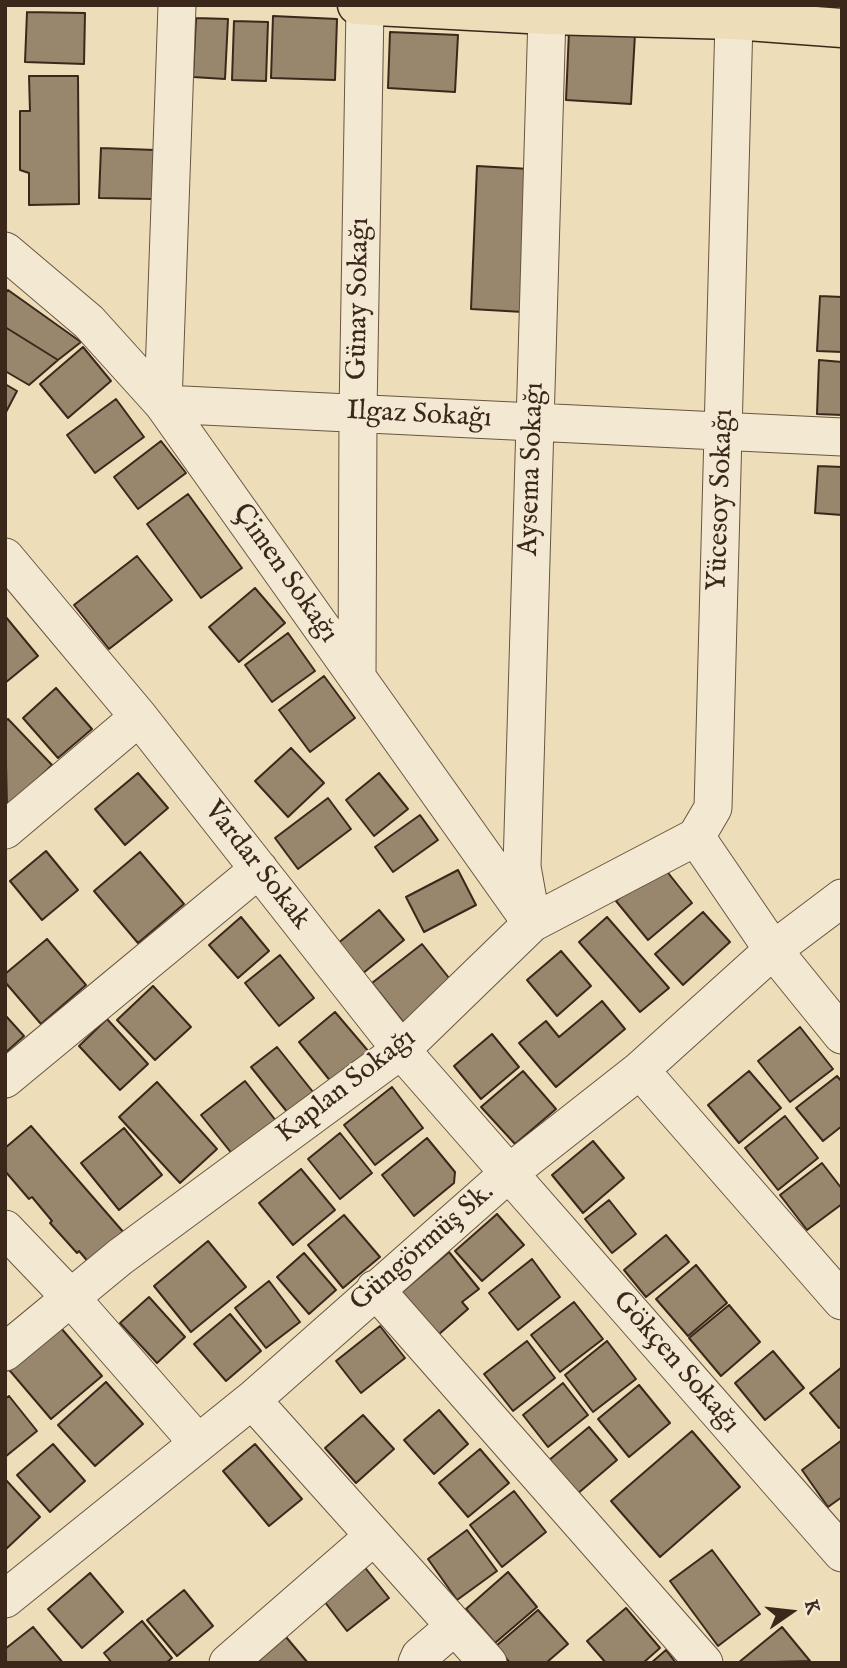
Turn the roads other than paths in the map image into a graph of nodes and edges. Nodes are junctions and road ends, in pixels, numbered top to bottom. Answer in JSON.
{"nodes":[{"id":1,"x":177,"y":5,"type":"edge"},
{"id":2,"x":357,"y":5,"type":"edge"},
{"id":3,"x":365,"y":6,"type":"edge"},
{"id":4,"x":547,"y":15,"type":"junction"},
{"id":5,"x":734,"y":20,"type":"junction"},
{"id":6,"x":842,"y":29,"type":"edge"},
{"id":7,"x":5,"y":251,"type":"edge"},
{"id":8,"x":163,"y":404,"type":"junction"},
{"id":9,"x":358,"y":413,"type":"junction"},
{"id":10,"x":534,"y":422,"type":"junction"},
{"id":11,"x":724,"y":431,"type":"junction"},
{"id":12,"x":842,"y":437,"type":"edge"},
{"id":13,"x":10,"y":573,"type":"edge"},
{"id":14,"x":357,"y":677,"type":"junction"},
{"id":15,"x":139,"y":717,"type":"junction"},
{"id":16,"x":5,"y":830,"type":"edge"},
{"id":17,"x":696,"y":837,"type":"junction"},
{"id":18,"x":259,"y":869,"type":"junction"},
{"id":19,"x":842,"y":898,"type":"edge"},
{"id":20,"x":532,"y":923,"type":"junction"},
{"id":21,"x":773,"y":950,"type":"junction"},
{"id":22,"x":842,"y":1035,"type":"edge"},
{"id":23,"x":401,"y":1050,"type":"junction"},
{"id":24,"x":640,"y":1070,"type":"junction"},
{"id":25,"x":5,"y":1079,"type":"edge"},
{"id":26,"x":509,"y":1173,"type":"junction"},
{"id":27,"x":5,"y":1229,"type":"edge"},
{"id":28,"x":374,"y":1290,"type":"junction"},
{"id":29,"x":71,"y":1298,"type":"junction"},
{"id":30,"x":842,"y":1301,"type":"edge"},
{"id":31,"x":5,"y":1352,"type":"edge"},
{"id":32,"x":252,"y":1399,"type":"junction"},
{"id":33,"x":198,"y":1443,"type":"junction"},
{"id":34,"x":374,"y":1536,"type":"junction"},
{"id":35,"x":842,"y":1553,"type":"edge"},
{"id":36,"x":5,"y":1599,"type":"edge"},
{"id":37,"x":455,"y":1626,"type":"junction"},
{"id":38,"x":228,"y":1663,"type":"edge"},
{"id":39,"x":417,"y":1663,"type":"edge"},
{"id":40,"x":488,"y":1663,"type":"edge"},
{"id":41,"x":704,"y":1663,"type":"edge"}],
"edges":[{"from":1,"to":8,"type":"street"},
{"from":2,"to":3,"type":"main road"},
{"from":3,"to":4,"type":"main road"},
{"from":3,"to":9,"type":"street","name":"Günay Sokağı"},
{"from":4,"to":5,"type":"main road"},
{"from":4,"to":10,"type":"street","name":"Aysema Sokağı"},
{"from":5,"to":6,"type":"main road"},
{"from":5,"to":11,"type":"street","name":"Yücesoy Sokağı"},
{"from":7,"to":8,"type":"street","name":"Çimen Sokağı"},
{"from":8,"to":9,"type":"street","name":"Ilgaz Sokağı"},
{"from":8,"to":14,"type":"street","name":"Çimen Sokağı"},
{"from":9,"to":10,"type":"street","name":"Ilgaz Sokağı"},
{"from":9,"to":14,"type":"street","name":"Günay Sokağı"},
{"from":10,"to":11,"type":"street","name":"Ilgaz Sokağı"},
{"from":10,"to":20,"type":"street","name":"Aysema Sokağı"},
{"from":11,"to":12,"type":"street","name":"Ilgaz Sokağı"},
{"from":11,"to":17,"type":"street","name":"Yücesoy Sokağı"},
{"from":13,"to":15,"type":"street","name":"Vardar Sokak"},
{"from":14,"to":20,"type":"street","name":"Çimen Sokağı"},
{"from":15,"to":16,"type":"street"},
{"from":15,"to":18,"type":"street","name":"Vardar Sokak"},
{"from":17,"to":20,"type":"street","name":"Kaplan Sokağı"},
{"from":17,"to":21,"type":"street"},
{"from":18,"to":23,"type":"street","name":"Vardar Sokak"},
{"from":18,"to":25,"type":"street"},
{"from":19,"to":21,"type":"street","name":"Güngörmüş Sk."},
{"from":20,"to":23,"type":"street","name":"Kaplan Sokağı"},
{"from":21,"to":22,"type":"street"},
{"from":21,"to":24,"type":"street","name":"Güngörmüş Sk."},
{"from":23,"to":26,"type":"street","name":"Vardar Sokak"},
{"from":23,"to":29,"type":"street","name":"Kaplan Sokağı"},
{"from":24,"to":26,"type":"street","name":"Güngörmüş Sk."},
{"from":24,"to":30,"type":"street"},
{"from":26,"to":28,"type":"street","name":"Güngörmüş Sk."},
{"from":26,"to":35,"type":"street","name":"Gökçen Sokağı"},
{"from":27,"to":29,"type":"street"},
{"from":28,"to":32,"type":"street","name":"Güngörmüş Sk."},
{"from":28,"to":41,"type":"street"},
{"from":29,"to":31,"type":"street","name":"Kaplan Sokağı"},
{"from":29,"to":33,"type":"street"},
{"from":32,"to":33,"type":"street","name":"Güngörmüş Sk."},
{"from":32,"to":34,"type":"street"},
{"from":33,"to":36,"type":"street","name":"Güngörmüş Sk."},
{"from":34,"to":37,"type":"street"},
{"from":34,"to":38,"type":"street"},
{"from":37,"to":39,"type":"street"},
{"from":37,"to":40,"type":"street"}]}
